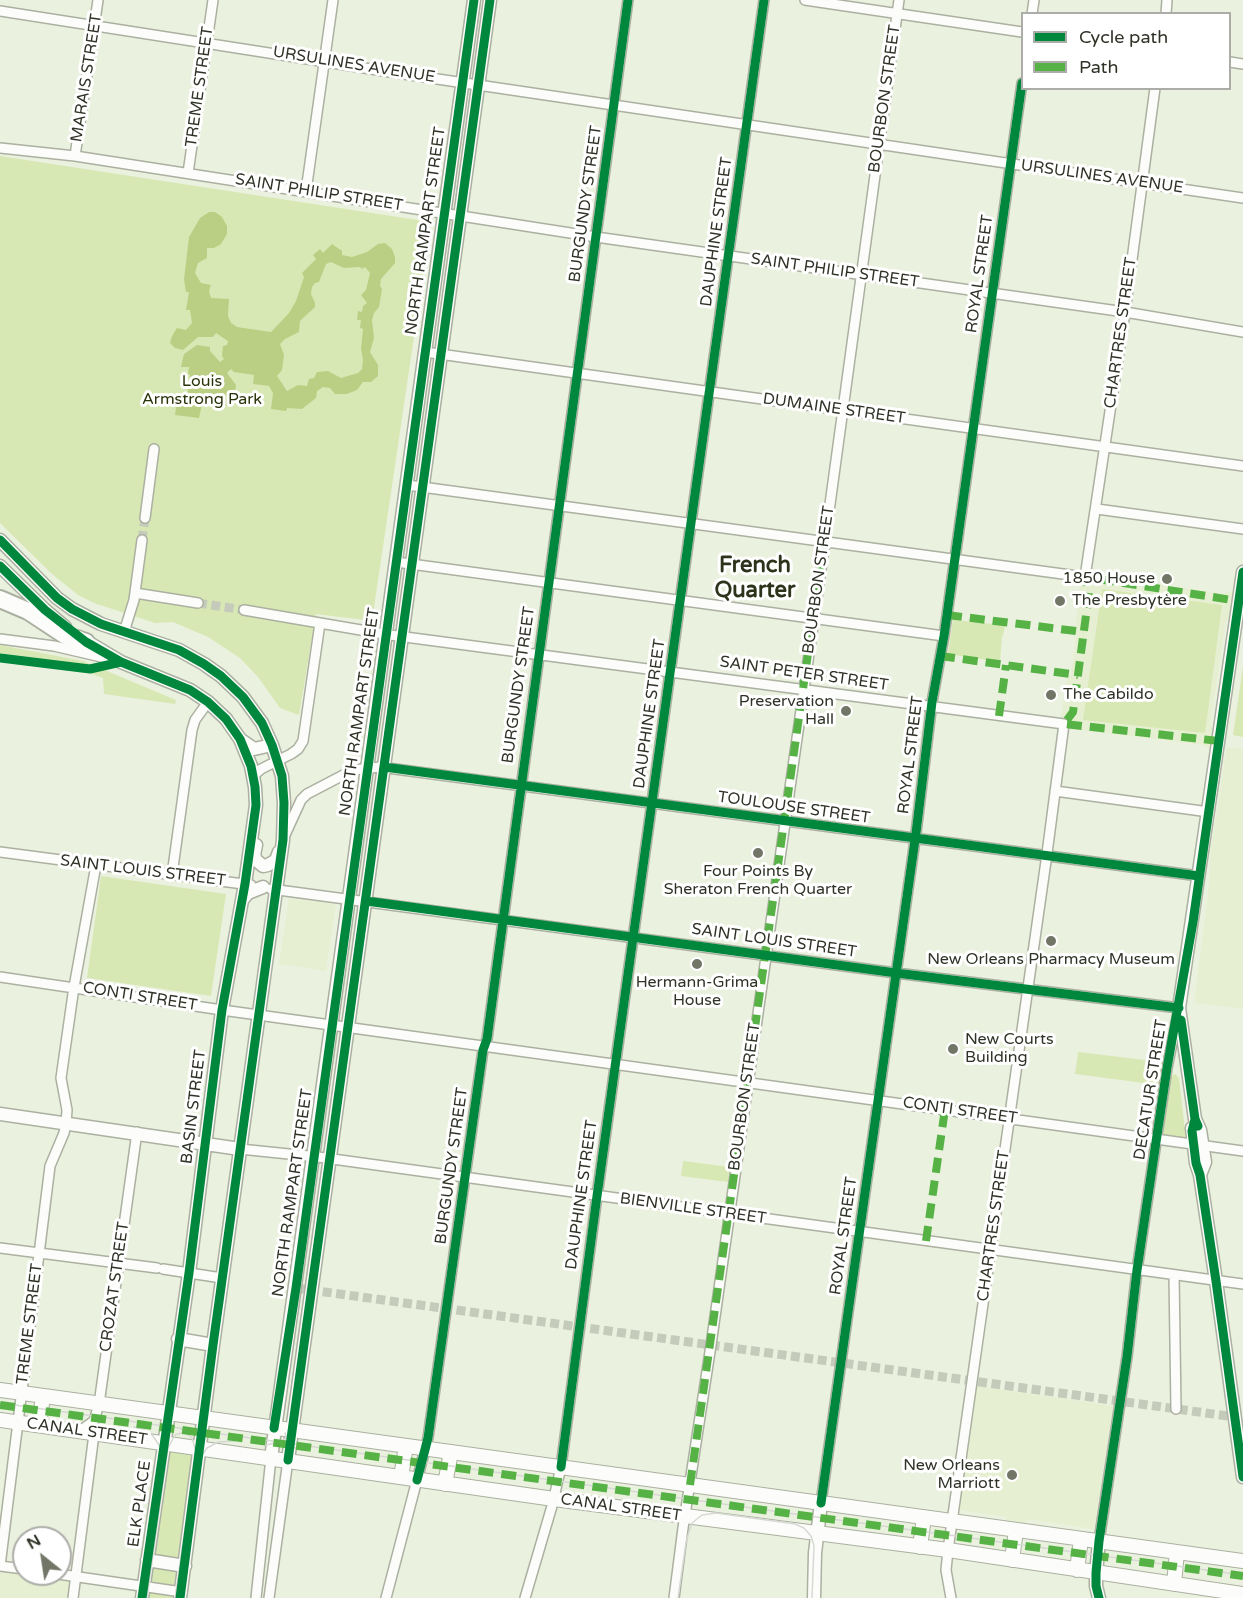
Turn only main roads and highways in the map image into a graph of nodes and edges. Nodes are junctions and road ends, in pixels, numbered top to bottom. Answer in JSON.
{"nodes":[{"id":1,"x":0,"y":599,"type":"edge"},
{"id":2,"x":86,"y":642,"type":"road end"},
{"id":3,"x":0,"y":1390,"type":"edge"},
{"id":4,"x":43,"y":1396,"type":"junction"},
{"id":5,"x":0,"y":1420,"type":"edge"},
{"id":6,"x":39,"y":1425,"type":"junction"},
{"id":7,"x":406,"y":1446,"type":"junction"},
{"id":8,"x":451,"y":1452,"type":"junction"},
{"id":9,"x":401,"y":1478,"type":"junction"},
{"id":10,"x":445,"y":1484,"type":"junction"},
{"id":11,"x":924,"y":1517,"type":"junction"},
{"id":12,"x":1017,"y":1530,"type":"junction"},
{"id":13,"x":1081,"y":1539,"type":"junction"},
{"id":14,"x":920,"y":1547,"type":"junction"},
{"id":15,"x":1177,"y":1552,"type":"junction"},
{"id":16,"x":1012,"y":1560,"type":"junction"},
{"id":17,"x":1243,"y":1561,"type":"edge"},
{"id":18,"x":1077,"y":1570,"type":"junction"},
{"id":19,"x":1174,"y":1584,"type":"junction"},
{"id":20,"x":1243,"y":1594,"type":"edge"}],
"edges":[{"from":1,"to":2,"type":"highway"},
{"from":3,"to":4,"type":"main road","name":"CANAL STREET"},
{"from":4,"to":6,"type":"main road"},
{"from":4,"to":7,"type":"main road","name":"CANAL STREET"},
{"from":5,"to":6,"type":"main road","name":"CANAL STREET"},
{"from":6,"to":9,"type":"main road","name":"CANAL STREET"},
{"from":7,"to":8,"type":"main road","name":"CANAL STREET"},
{"from":7,"to":9,"type":"main road"},
{"from":8,"to":10,"type":"main road"},
{"from":8,"to":11,"type":"main road","name":"CANAL STREET"},
{"from":9,"to":10,"type":"main road","name":"CANAL STREET"},
{"from":10,"to":14,"type":"main road","name":"CANAL STREET"},
{"from":11,"to":12,"type":"main road","name":"CANAL STREET"},
{"from":11,"to":14,"type":"main road"},
{"from":12,"to":13,"type":"main road","name":"CANAL STREET"},
{"from":12,"to":16,"type":"main road"},
{"from":13,"to":15,"type":"main road","name":"CANAL STREET"},
{"from":13,"to":18,"type":"main road"},
{"from":14,"to":16,"type":"main road","name":"CANAL STREET"},
{"from":15,"to":17,"type":"main road","name":"CANAL STREET"},
{"from":15,"to":19,"type":"main road"},
{"from":16,"to":18,"type":"main road","name":"CANAL STREET"},
{"from":18,"to":19,"type":"main road","name":"CANAL STREET"},
{"from":19,"to":20,"type":"main road","name":"CANAL STREET"}]}
